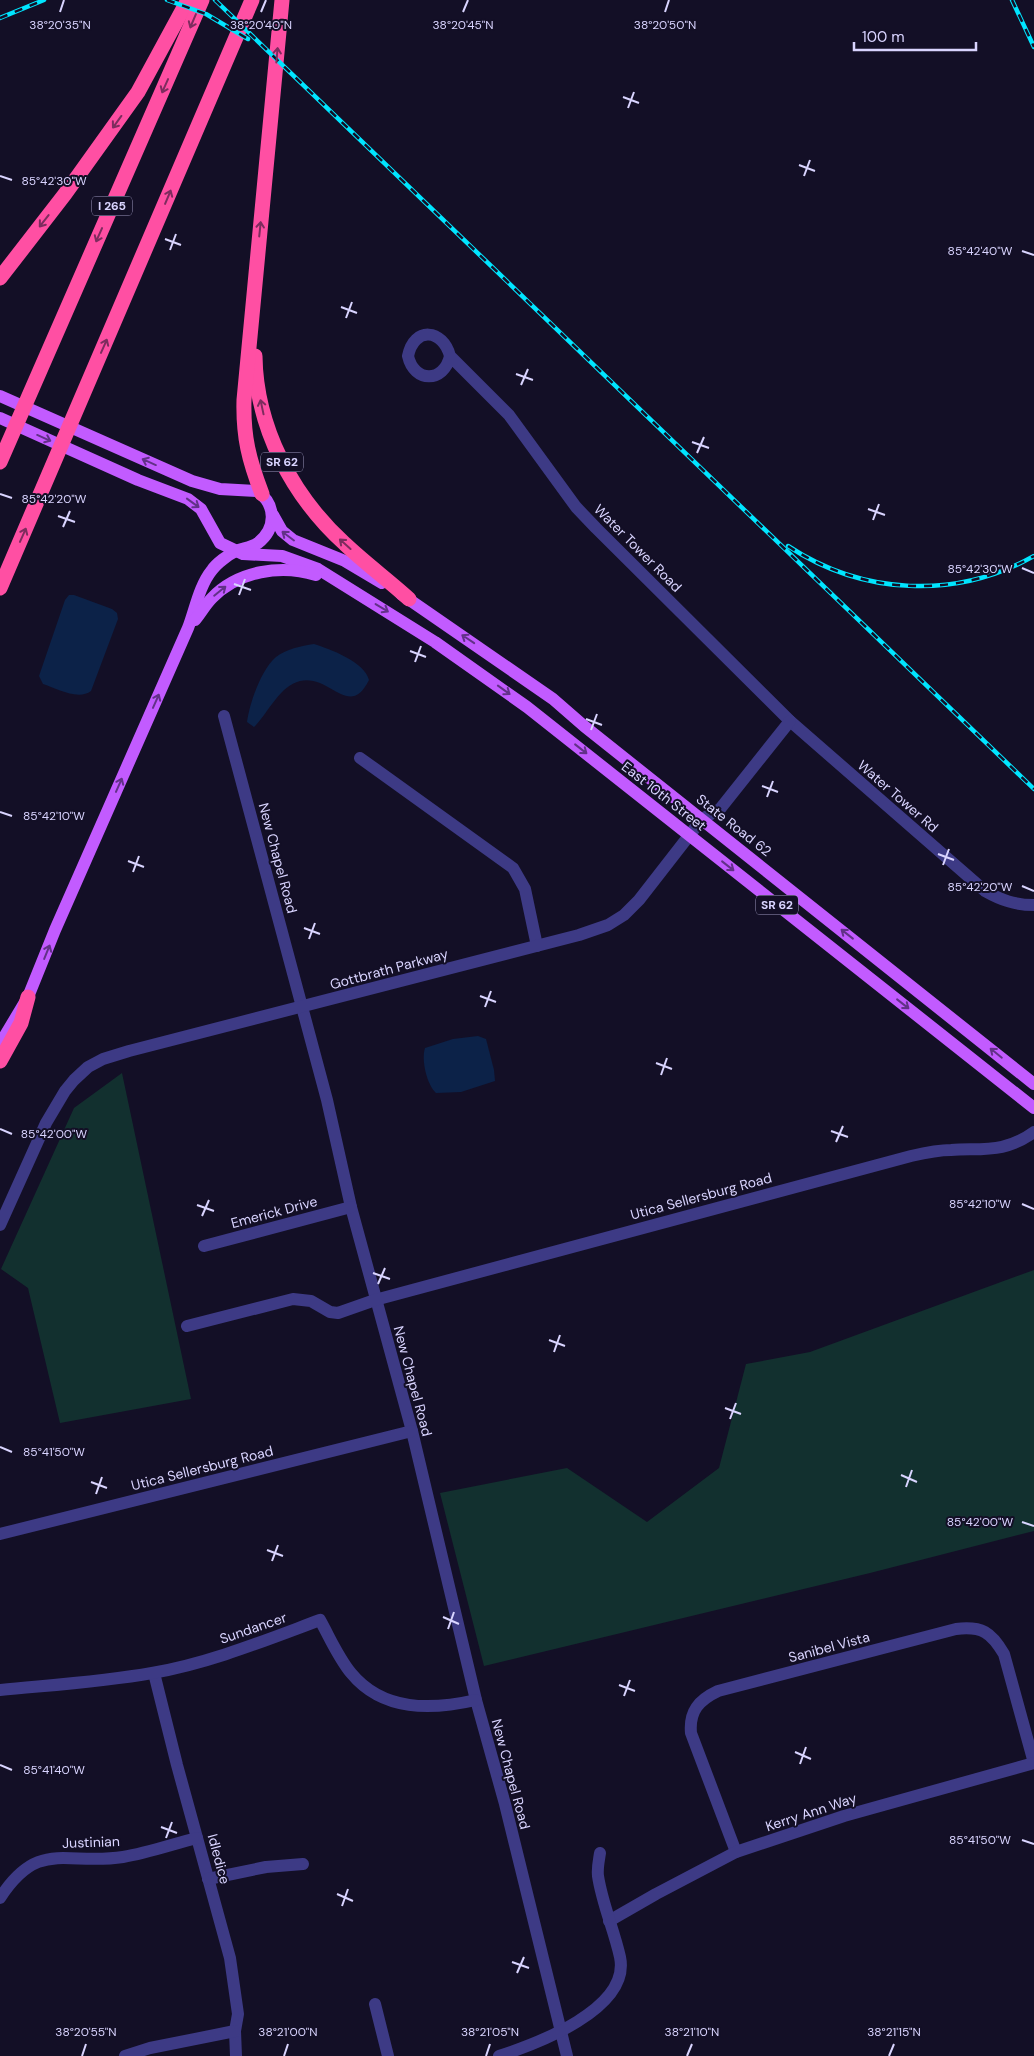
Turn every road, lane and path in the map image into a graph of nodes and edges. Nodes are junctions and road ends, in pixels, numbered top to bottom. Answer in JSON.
{"nodes":[{"id":1,"x":188,"y":0,"type":"edge"},
{"id":2,"x":202,"y":0,"type":"edge"},
{"id":3,"x":252,"y":0,"type":"edge"},
{"id":4,"x":282,"y":0,"type":"edge"},
{"id":5,"x":23,"y":247,"type":"junction"},
{"id":6,"x":0,"y":265,"type":"edge"},
{"id":7,"x":0,"y":278,"type":"edge"},
{"id":8,"x":256,"y":278,"type":"junction"},
{"id":9,"x":450,"y":356,"type":"dead end"},
{"id":10,"x":0,"y":396,"type":"edge"},
{"id":11,"x":0,"y":418,"type":"edge"},
{"id":12,"x":1,"y":460,"type":"edge"},
{"id":13,"x":262,"y":494,"type":"junction"},
{"id":14,"x":273,"y":514,"type":"junction"},
{"id":15,"x":236,"y":551,"type":"junction"},
{"id":16,"x":340,"y":582,"type":"junction"},
{"id":17,"x":1,"y":587,"type":"edge"},
{"id":18,"x":409,"y":598,"type":"junction"},
{"id":19,"x":188,"y":628,"type":"junction"},
{"id":20,"x":224,"y":716,"type":"dead end"},
{"id":21,"x":790,"y":721,"type":"junction"},
{"id":22,"x":820,"y":747,"type":"joint"},
{"id":23,"x":360,"y":758,"type":"dead end"},
{"id":24,"x":702,"y":819,"type":"junction"},
{"id":25,"x":690,"y":836,"type":"junction"},
{"id":26,"x":1034,"y":905,"type":"edge"},
{"id":27,"x":537,"y":946,"type":"junction"},
{"id":28,"x":28,"y":997,"type":"junction"},
{"id":29,"x":303,"y":1007,"type":"junction"},
{"id":30,"x":0,"y":1044,"type":"edge"},
{"id":31,"x":0,"y":1062,"type":"edge"},
{"id":32,"x":1034,"y":1084,"type":"edge"},
{"id":33,"x":1034,"y":1108,"type":"edge"},
{"id":34,"x":1034,"y":1132,"type":"edge"},
{"id":35,"x":352,"y":1207,"type":"junction"},
{"id":36,"x":0,"y":1225,"type":"edge"},
{"id":37,"x":204,"y":1246,"type":"dead end"},
{"id":38,"x":375,"y":1300,"type":"junction"},
{"id":39,"x":187,"y":1326,"type":"dead end"},
{"id":40,"x":412,"y":1431,"type":"junction"},
{"id":41,"x":0,"y":1534,"type":"edge"},
{"id":42,"x":154,"y":1673,"type":"junction"},
{"id":43,"x":0,"y":1690,"type":"edge"},
{"id":44,"x":476,"y":1700,"type":"junction"},
{"id":45,"x":1034,"y":1763,"type":"edge"},
{"id":46,"x":197,"y":1838,"type":"junction"},
{"id":47,"x":736,"y":1852,"type":"junction"},
{"id":48,"x":600,"y":1853,"type":"dead end"},
{"id":49,"x":303,"y":1864,"type":"dead end"},
{"id":50,"x":208,"y":1879,"type":"junction"},
{"id":51,"x":0,"y":1898,"type":"edge"},
{"id":52,"x":609,"y":1921,"type":"junction"},
{"id":53,"x":375,"y":2004,"type":"dead end"},
{"id":54,"x":236,"y":2031,"type":"junction"},
{"id":55,"x":560,"y":2032,"type":"junction"},
{"id":56,"x":125,"y":2056,"type":"edge"},
{"id":57,"x":236,"y":2056,"type":"edge"},
{"id":58,"x":388,"y":2056,"type":"edge"},
{"id":59,"x":499,"y":2056,"type":"edge"},
{"id":60,"x":567,"y":2056,"type":"edge"}],
"edges":[{"from":1,"to":5,"type":"highway","one_way":true},
{"from":2,"to":12,"type":"highway","number":"I 265","one_way":true},
{"from":17,"to":3,"type":"highway","one_way":true},
{"from":8,"to":4,"type":"highway","number":"SR 62","one_way":true},
{"from":5,"to":6,"type":"highway"},
{"from":5,"to":7,"type":"highway"},
{"from":8,"to":13,"type":"highway"},
{"from":18,"to":8,"type":"highway","number":"SR 62","one_way":true},
{"from":9,"to":21,"type":"street","name":"Water Tower Road"},
{"from":13,"to":10,"type":"main road","one_way":true},
{"from":11,"to":15,"type":"main road","number":"SR 62","one_way":true},
{"from":13,"to":14,"type":"main road"},
{"from":14,"to":15,"type":"main road"},
{"from":18,"to":14,"type":"main road","one_way":true},
{"from":15,"to":16,"type":"main road","name":"East 10th Street","number":"SR 62"},
{"from":15,"to":19,"type":"main road"},
{"from":19,"to":16,"type":"main road","one_way":true},
{"from":16,"to":25,"type":"main road","name":"East 10th Street","number":"SR 62","one_way":true},
{"from":24,"to":18,"type":"main road","name":"State Road 62","number":"SR 62","one_way":true},
{"from":28,"to":19,"type":"main road","one_way":true},
{"from":20,"to":29,"type":"street","name":"New Chapel Road"},
{"from":21,"to":22,"type":"street","name":"Water Tower Road"},
{"from":21,"to":24,"type":"street","name":"Gottbrath Parkway"},
{"from":22,"to":26,"type":"street","name":"Water Tower Rd"},
{"from":23,"to":27,"type":"street"},
{"from":24,"to":25,"type":"street","name":"Gottbrath Parkway"},
{"from":32,"to":24,"type":"main road","name":"State Road 62","number":"SR 62","one_way":true},
{"from":25,"to":27,"type":"street","name":"Gottbrath Parkway"},
{"from":25,"to":33,"type":"main road","name":"East 10th Street","number":"SR 62","one_way":true},
{"from":27,"to":29,"type":"street","name":"Gottbrath Parkway"},
{"from":28,"to":30,"type":"main road"},
{"from":28,"to":31,"type":"highway"},
{"from":29,"to":35,"type":"street","name":"New Chapel Road"},
{"from":29,"to":36,"type":"street","name":"Gottbrath Parkway"},
{"from":34,"to":38,"type":"street","name":"Utica Sellersburg Road"},
{"from":35,"to":37,"type":"street","name":"Emerick Drive"},
{"from":35,"to":38,"type":"street","name":"New Chapel Road"},
{"from":38,"to":39,"type":"street","name":"Utica Sellersburg Road"},
{"from":38,"to":40,"type":"street","name":"New Chapel Road"},
{"from":40,"to":41,"type":"street","name":"Utica Sellersburg Road"},
{"from":40,"to":44,"type":"street","name":"New Chapel Road"},
{"from":42,"to":43,"type":"street","name":"Sundancer"},
{"from":42,"to":44,"type":"street","name":"Sundancer"},
{"from":42,"to":46,"type":"street","name":"Idledice"},
{"from":44,"to":55,"type":"street","name":"New Chapel Road"},
{"from":45,"to":47,"type":"street","name":"Kerry Ann Way"},
{"from":45,"to":47,"type":"street","name":"Sanibel Vista"},
{"from":46,"to":50,"type":"street","name":"Idledice"},
{"from":46,"to":51,"type":"street","name":"Justinian"},
{"from":47,"to":52,"type":"street","name":"Kerry Ann Way"},
{"from":48,"to":52,"type":"street"},
{"from":49,"to":50,"type":"street"},
{"from":50,"to":54,"type":"street","name":"Idledice"},
{"from":52,"to":55,"type":"street"},
{"from":53,"to":58,"type":"street"},
{"from":54,"to":56,"type":"street"},
{"from":54,"to":57,"type":"street","name":"Idledice"},
{"from":55,"to":59,"type":"street"},
{"from":55,"to":60,"type":"street","name":"New Chapel Road"}]}
